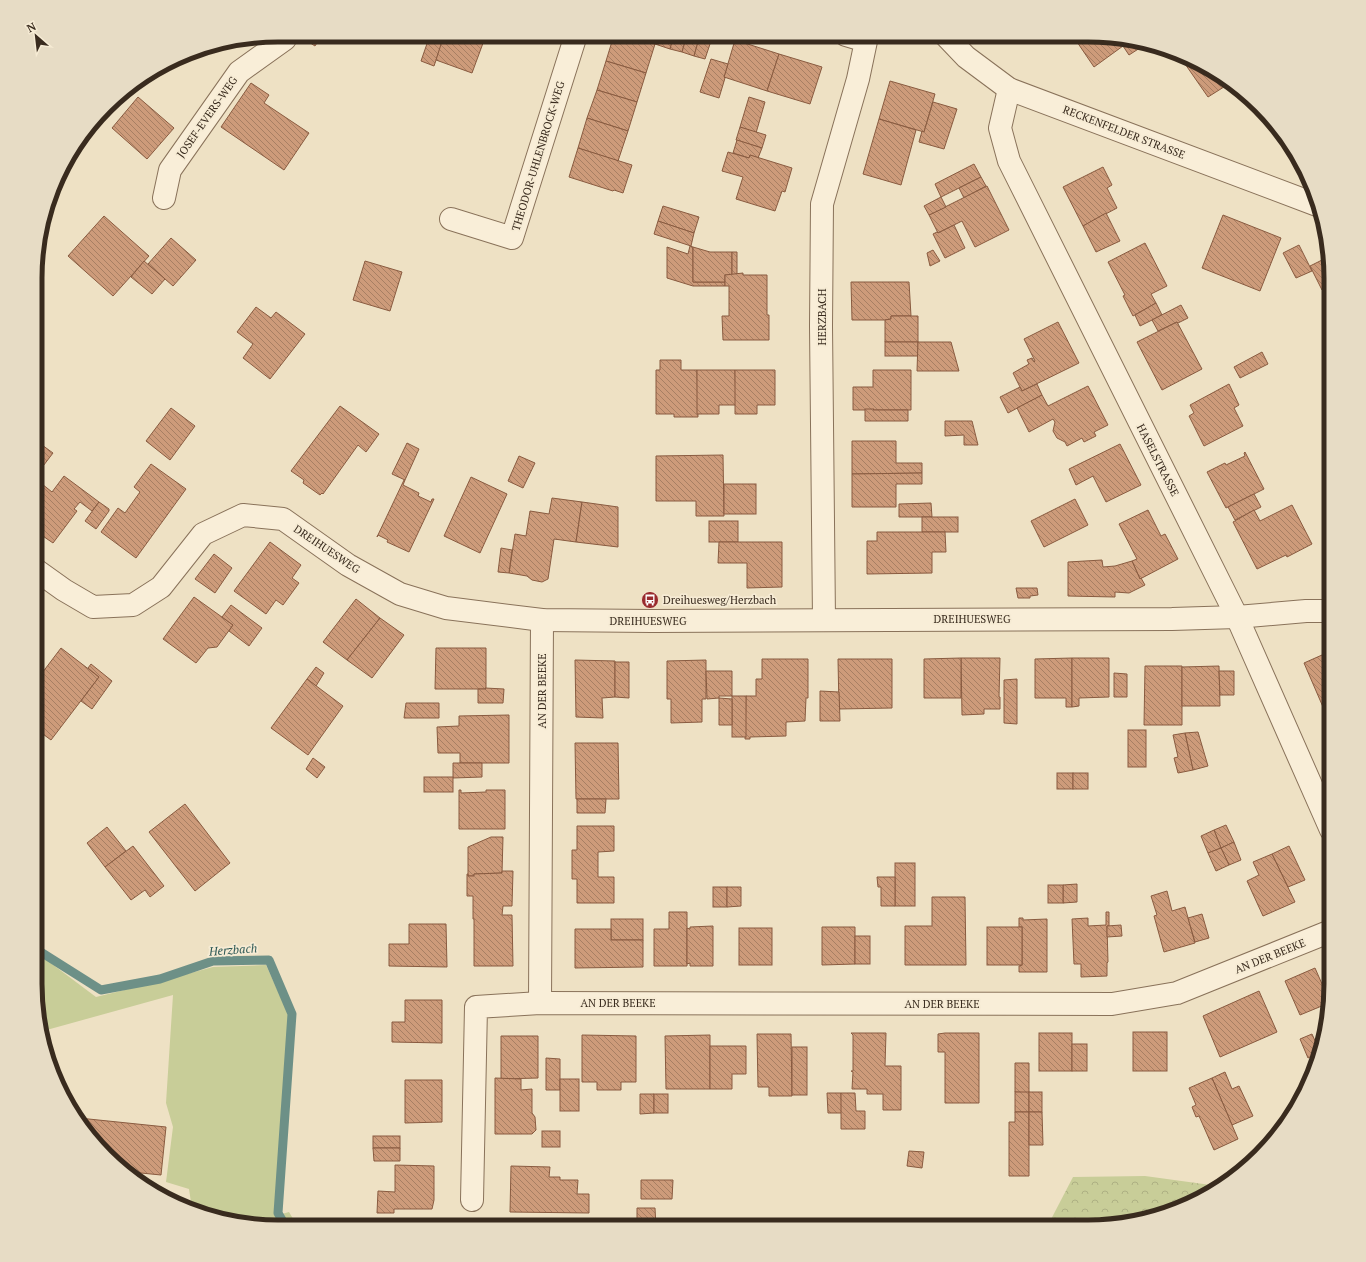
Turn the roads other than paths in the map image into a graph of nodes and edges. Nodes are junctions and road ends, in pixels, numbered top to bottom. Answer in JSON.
{"nodes":[{"id":1,"x":281,"y":42,"type":"edge"},
{"id":2,"x":574,"y":42,"type":"edge"},
{"id":3,"x":866,"y":42,"type":"edge"},
{"id":4,"x":952,"y":42,"type":"edge"},
{"id":5,"x":1010,"y":89,"type":"junction"},
{"id":6,"x":164,"y":198,"type":"dead end"},
{"id":7,"x":1311,"y":203,"type":"edge"},
{"id":8,"x":451,"y":218,"type":"dead end"},
{"id":9,"x":42,"y":574,"type":"edge"},
{"id":10,"x":1324,"y":611,"type":"edge"},
{"id":11,"x":1237,"y":617,"type":"junction"},
{"id":12,"x":542,"y":620,"type":"junction"},
{"id":13,"x":824,"y":620,"type":"junction"},
{"id":14,"x":1324,"y":814,"type":"edge"},
{"id":15,"x":1324,"y":934,"type":"edge"},
{"id":16,"x":540,"y":1003,"type":"junction"},
{"id":17,"x":472,"y":1200,"type":"dead end"}],
"edges":[{"from":1,"to":6,"type":"street","name":"JOSEF-EVERS-WEG"},
{"from":2,"to":8,"type":"street","name":"THEODOR-UHLENBROCK-WEG"},
{"from":3,"to":13,"type":"street","name":"HERZBACH"},
{"from":4,"to":5,"type":"street","name":"RECKENFELDER STRASSE"},
{"from":5,"to":7,"type":"street","name":"RECKENFELDER STRASSE"},
{"from":5,"to":11,"type":"street","name":"HASELSTRASSE"},
{"from":9,"to":12,"type":"street","name":"DREIHUESWEG"},
{"from":10,"to":11,"type":"street","name":"DREIHUESWEG"},
{"from":11,"to":13,"type":"street","name":"DREIHUESWEG"},
{"from":11,"to":14,"type":"street","name":"HASELSTRASSE"},
{"from":12,"to":13,"type":"street","name":"DREIHUESWEG"},
{"from":12,"to":16,"type":"street","name":"AN DER BEEKE"},
{"from":15,"to":16,"type":"street","name":"AN DER BEEKE"},
{"from":16,"to":17,"type":"street","name":"AN DER BEEKE"}]}
